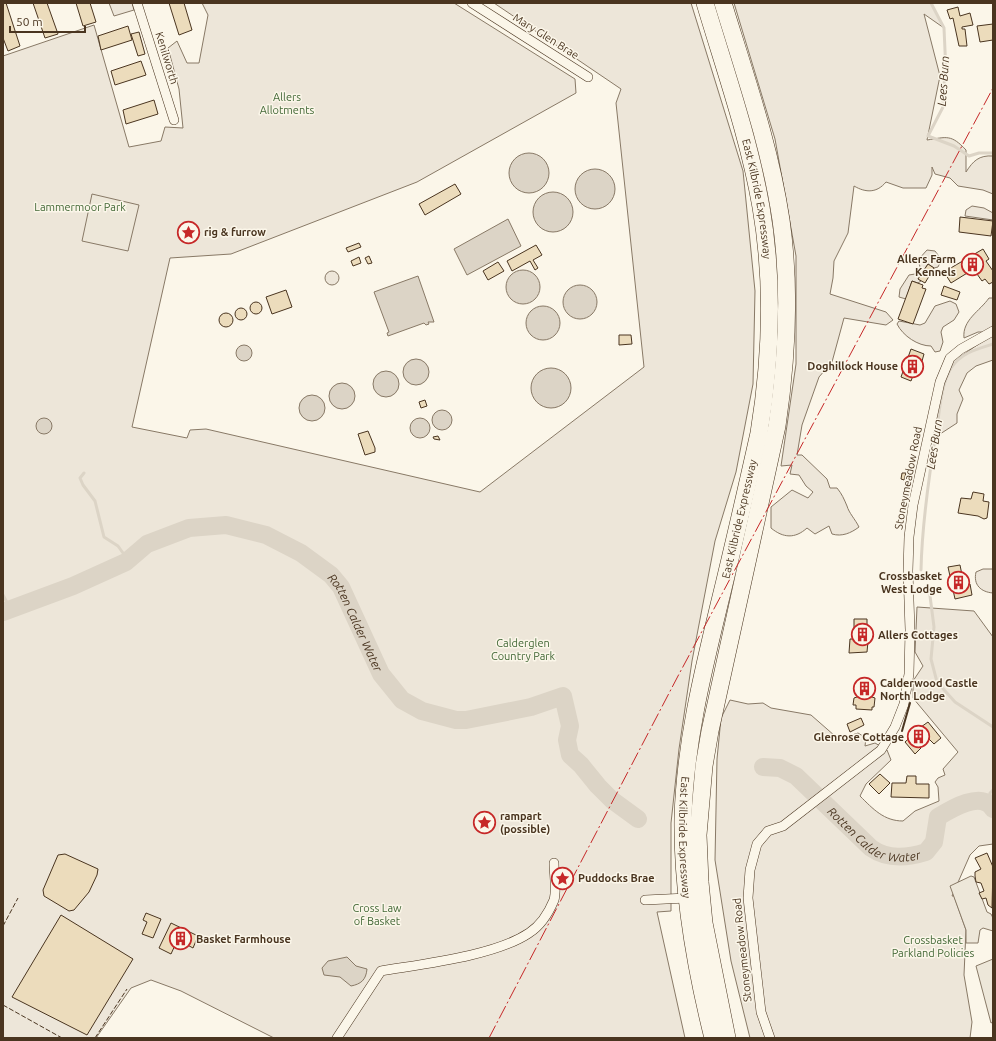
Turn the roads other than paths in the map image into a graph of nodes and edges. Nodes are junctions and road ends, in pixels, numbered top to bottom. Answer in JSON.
{"nodes":[{"id":1,"x":137,"y":3,"type":"edge"},
{"id":2,"x":472,"y":3,"type":"edge"},
{"id":3,"x":705,"y":3,"type":"edge"},
{"id":4,"x":723,"y":3,"type":"edge"},
{"id":5,"x":588,"y":77,"type":"dead end"},
{"id":6,"x":174,"y":120,"type":"dead end"},
{"id":7,"x":993,"y":331,"type":"edge"},
{"id":8,"x":554,"y":863,"type":"dead end"},
{"id":9,"x":687,"y":898,"type":"junction"},
{"id":10,"x":645,"y":900,"type":"dead end"},
{"id":11,"x":720,"y":1003,"type":"junction"},
{"id":12,"x":336,"y":1038,"type":"edge"},
{"id":13,"x":712,"y":1038,"type":"edge"},
{"id":14,"x":727,"y":1038,"type":"edge"},
{"id":15,"x":733,"y":1038,"type":"edge"},
{"id":16,"x":770,"y":1038,"type":"edge"}],
"edges":[{"from":1,"to":6,"type":"street","name":"Kenilworth"},
{"from":2,"to":5,"type":"street","name":"Mary Glen Brae"},
{"from":3,"to":9,"type":"highway","name":"East Kilbride Expressway"},
{"from":4,"to":11,"type":"highway","name":"East Kilbride Expressway"},
{"from":7,"to":16,"type":"street","name":"Stoneymeadow Road"},
{"from":8,"to":12,"type":"street"},
{"from":9,"to":10,"type":"street"},
{"from":9,"to":13,"type":"highway","name":"East Kilbride Expressway"},
{"from":11,"to":14,"type":"highway","name":"East Kilbride Expressway"},
{"from":11,"to":15,"type":"highway"}]}
